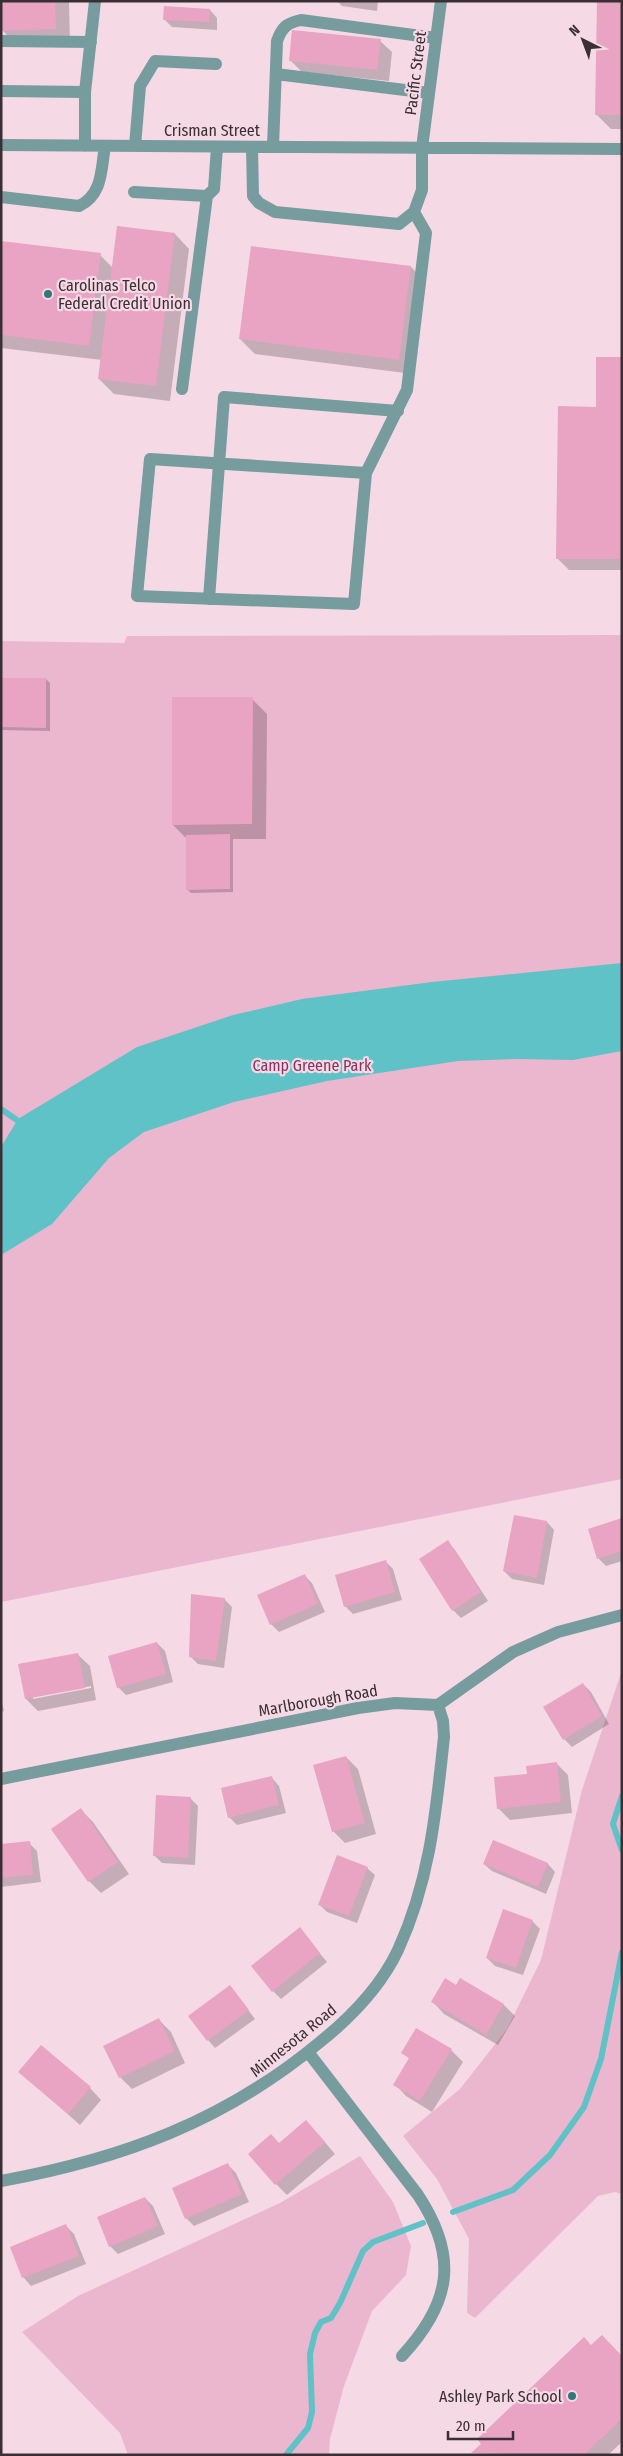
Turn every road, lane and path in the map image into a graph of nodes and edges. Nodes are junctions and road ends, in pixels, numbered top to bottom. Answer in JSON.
{"nodes":[{"id":1,"x":95,"y":1,"type":"edge"},
{"id":2,"x":441,"y":1,"type":"edge"},
{"id":3,"x":436,"y":38,"type":"junction"},
{"id":4,"x":1,"y":41,"type":"edge"},
{"id":5,"x":91,"y":42,"type":"junction"},
{"id":6,"x":216,"y":64,"type":"dead end"},
{"id":7,"x":276,"y":74,"type":"junction"},
{"id":8,"x":1,"y":91,"type":"edge"},
{"id":9,"x":85,"y":92,"type":"junction"},
{"id":10,"x":429,"y":93,"type":"junction"},
{"id":11,"x":1,"y":145,"type":"edge"},
{"id":12,"x":85,"y":146,"type":"junction"},
{"id":13,"x":105,"y":146,"type":"junction"},
{"id":14,"x":135,"y":146,"type":"junction"},
{"id":15,"x":217,"y":147,"type":"junction"},
{"id":16,"x":252,"y":147,"type":"junction"},
{"id":17,"x":274,"y":147,"type":"junction"},
{"id":18,"x":422,"y":148,"type":"junction"},
{"id":19,"x":622,"y":149,"type":"edge"},
{"id":20,"x":134,"y":192,"type":"dead end"},
{"id":21,"x":207,"y":196,"type":"junction"},
{"id":22,"x":1,"y":198,"type":"edge"},
{"id":23,"x":414,"y":212,"type":"junction"},
{"id":24,"x":182,"y":389,"type":"dead end"},
{"id":25,"x":398,"y":411,"type":"junction"},
{"id":26,"x":220,"y":464,"type":"junction"},
{"id":27,"x":366,"y":473,"type":"junction"},
{"id":28,"x":209,"y":599,"type":"junction"},
{"id":29,"x":622,"y":1615,"type":"edge"},
{"id":30,"x":438,"y":1705,"type":"junction"},
{"id":31,"x":1,"y":1778,"type":"edge"},
{"id":32,"x":308,"y":2052,"type":"junction"},
{"id":33,"x":1,"y":2181,"type":"edge"},
{"id":34,"x":402,"y":2356,"type":"dead end"}],
"edges":[{"from":1,"to":5,"type":"street"},
{"from":2,"to":3,"type":"street","name":"Pacific Street"},
{"from":3,"to":7,"type":"street"},
{"from":3,"to":10,"type":"street","name":"Pacific Street"},
{"from":4,"to":5,"type":"street"},
{"from":5,"to":9,"type":"street"},
{"from":6,"to":14,"type":"street"},
{"from":7,"to":10,"type":"street"},
{"from":7,"to":17,"type":"street"},
{"from":8,"to":9,"type":"street"},
{"from":9,"to":12,"type":"street"},
{"from":10,"to":18,"type":"street","name":"Pacific Street"},
{"from":11,"to":12,"type":"street","name":"Crisman Street"},
{"from":12,"to":13,"type":"street","name":"Crisman Street"},
{"from":13,"to":14,"type":"street","name":"Crisman Street"},
{"from":13,"to":22,"type":"street"},
{"from":14,"to":15,"type":"street","name":"Crisman Street"},
{"from":15,"to":16,"type":"street","name":"Crisman Street"},
{"from":15,"to":21,"type":"street"},
{"from":16,"to":17,"type":"street","name":"Crisman Street"},
{"from":16,"to":23,"type":"street"},
{"from":17,"to":18,"type":"street","name":"Crisman Street"},
{"from":18,"to":19,"type":"street","name":"Crisman Street"},
{"from":18,"to":23,"type":"street","name":"Pacific Street"},
{"from":20,"to":21,"type":"street"},
{"from":21,"to":24,"type":"street"},
{"from":23,"to":25,"type":"street"},
{"from":25,"to":26,"type":"street"},
{"from":25,"to":27,"type":"street"},
{"from":26,"to":27,"type":"street"},
{"from":26,"to":28,"type":"street"},
{"from":26,"to":28,"type":"street"},
{"from":27,"to":28,"type":"street"},
{"from":29,"to":30,"type":"street"},
{"from":30,"to":31,"type":"street","name":"Marlborough Road"},
{"from":30,"to":32,"type":"street","name":"Minnesota Road"},
{"from":32,"to":33,"type":"street","name":"Minnesota Road"},
{"from":32,"to":34,"type":"street"}]}
